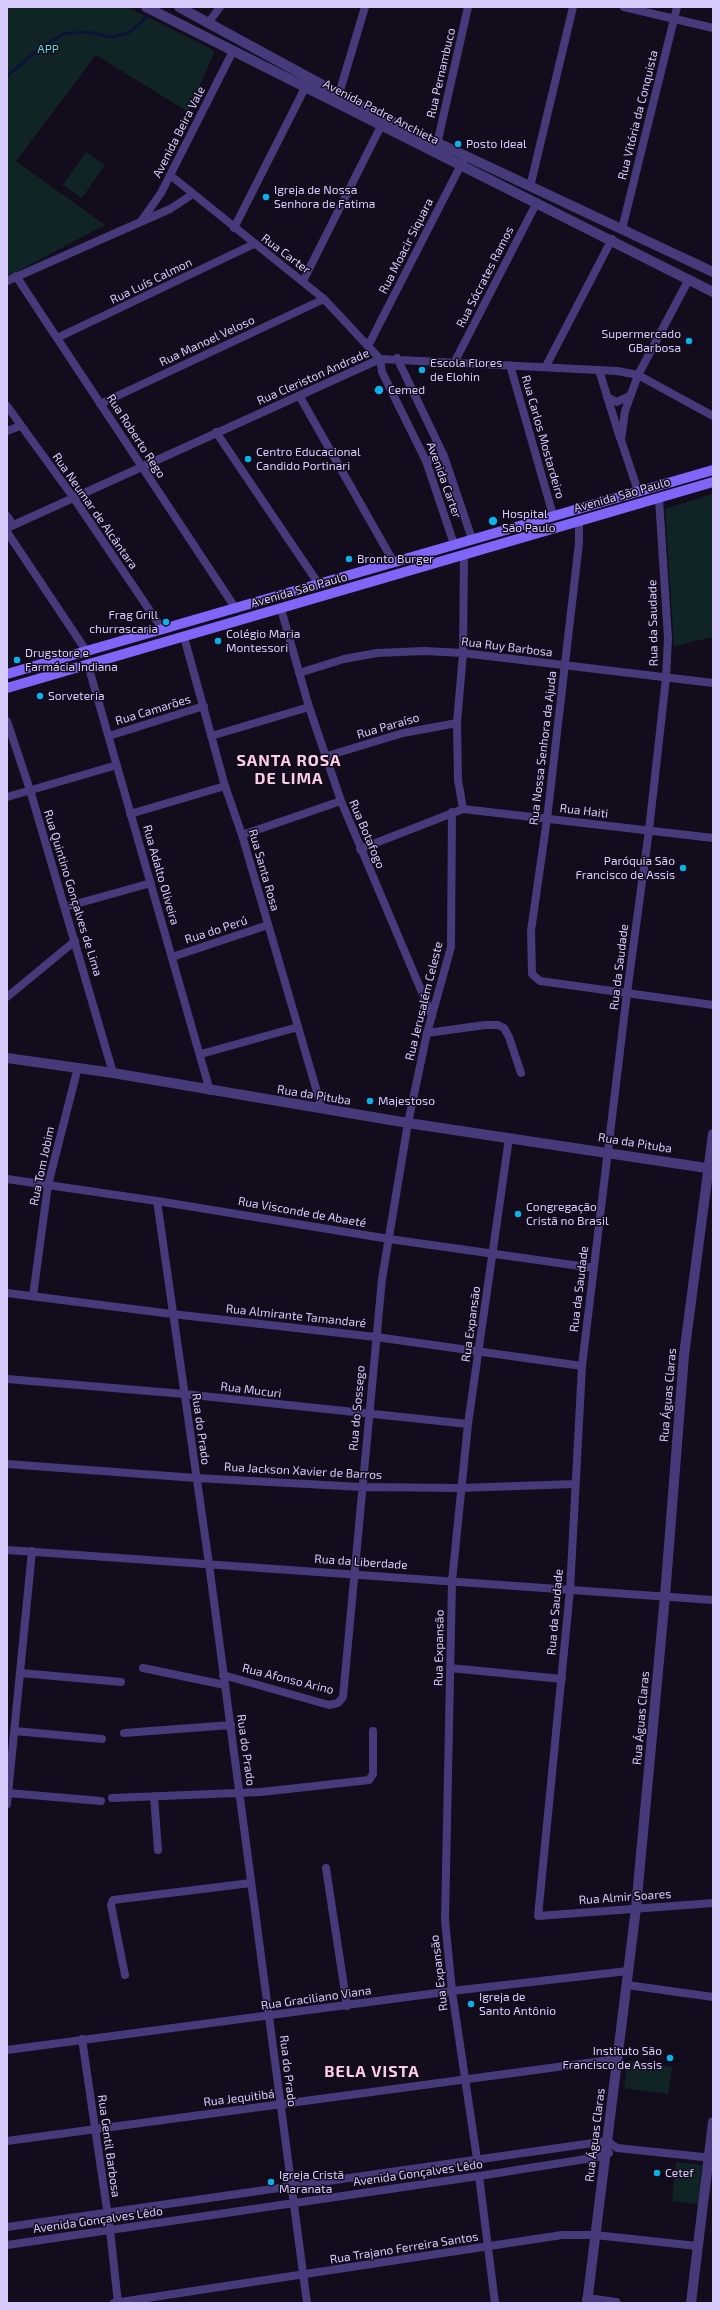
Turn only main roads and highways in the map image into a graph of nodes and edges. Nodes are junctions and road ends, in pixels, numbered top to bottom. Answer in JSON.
{"nodes":[{"id":1,"x":713,"y":470,"type":"edge"},
{"id":2,"x":713,"y":482,"type":"edge"},
{"id":3,"x":7,"y":674,"type":"edge"},
{"id":4,"x":7,"y":688,"type":"edge"}],
"edges":[{"from":1,"to":3,"type":"main road","name":"Avenida São Paulo"},
{"from":2,"to":4,"type":"main road","name":"Avenida São Paulo"}]}
